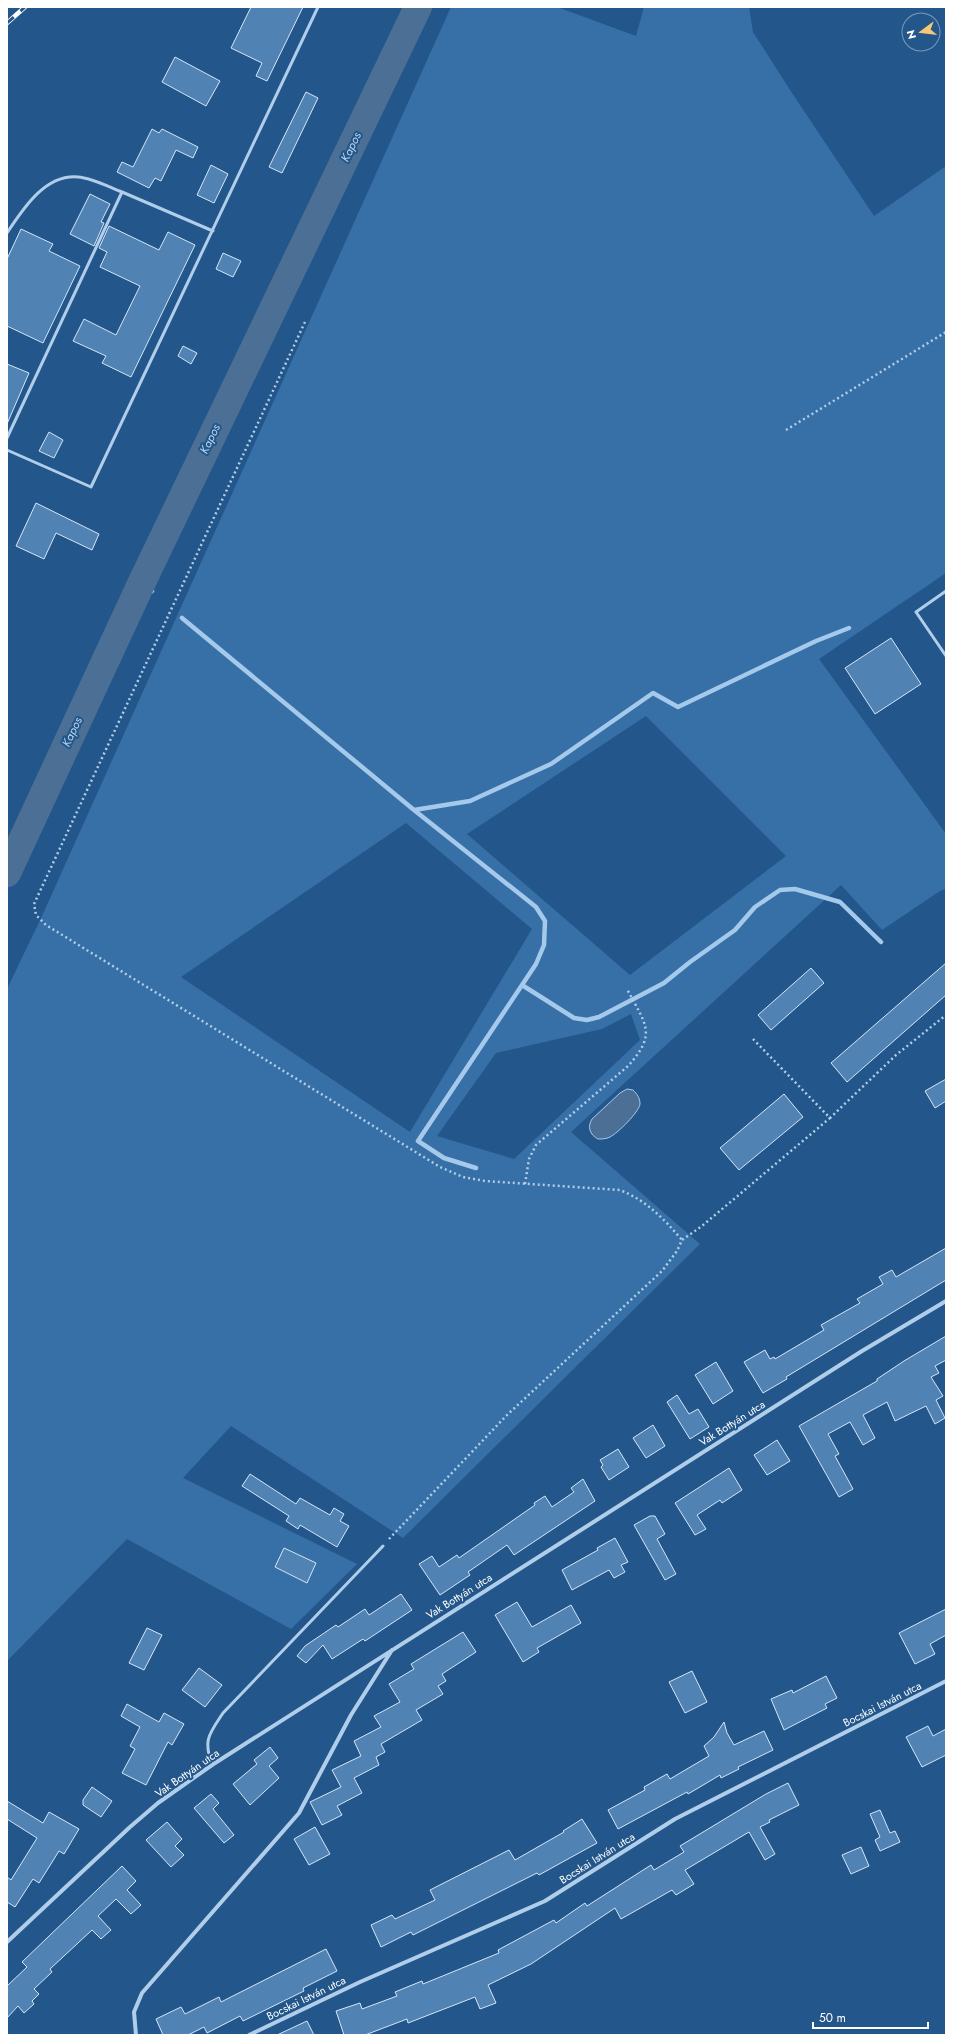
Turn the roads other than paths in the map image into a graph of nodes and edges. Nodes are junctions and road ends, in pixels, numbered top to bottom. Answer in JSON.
{"nodes":[{"id":1,"x":318,"y":7,"type":"edge"},
{"id":2,"x":122,"y":192,"type":"junction"},
{"id":3,"x":213,"y":231,"type":"junction"},
{"id":4,"x":7,"y":233,"type":"edge"},
{"id":5,"x":7,"y":438,"type":"edge"},
{"id":6,"x":7,"y":450,"type":"edge"},
{"id":7,"x":946,"y":591,"type":"edge"},
{"id":8,"x":946,"y":656,"type":"edge"},
{"id":9,"x":946,"y":1301,"type":"edge"},
{"id":10,"x":383,"y":1546,"type":"road end"},
{"id":11,"x":394,"y":1648,"type":"junction"},
{"id":12,"x":946,"y":1681,"type":"edge"},
{"id":13,"x":212,"y":1765,"type":"junction"},
{"id":14,"x":7,"y":1942,"type":"edge"},
{"id":15,"x":136,"y":2035,"type":"edge"},
{"id":16,"x":249,"y":2035,"type":"edge"}],
"edges":[{"from":1,"to":3,"type":"lane"},
{"from":2,"to":3,"type":"lane"},
{"from":2,"to":4,"type":"lane"},
{"from":2,"to":5,"type":"lane"},
{"from":3,"to":6,"type":"lane"},
{"from":7,"to":8,"type":"lane"},
{"from":9,"to":11,"type":"street","name":"Vak Bottyán utca"},
{"from":10,"to":13,"type":"lane"},
{"from":11,"to":13,"type":"street","name":"Vak Bottyán utca"},
{"from":11,"to":15,"type":"street"},
{"from":12,"to":16,"type":"street","name":"Bocskai István utca"},
{"from":13,"to":14,"type":"street","name":"Vak Bottyán utca"}]}
